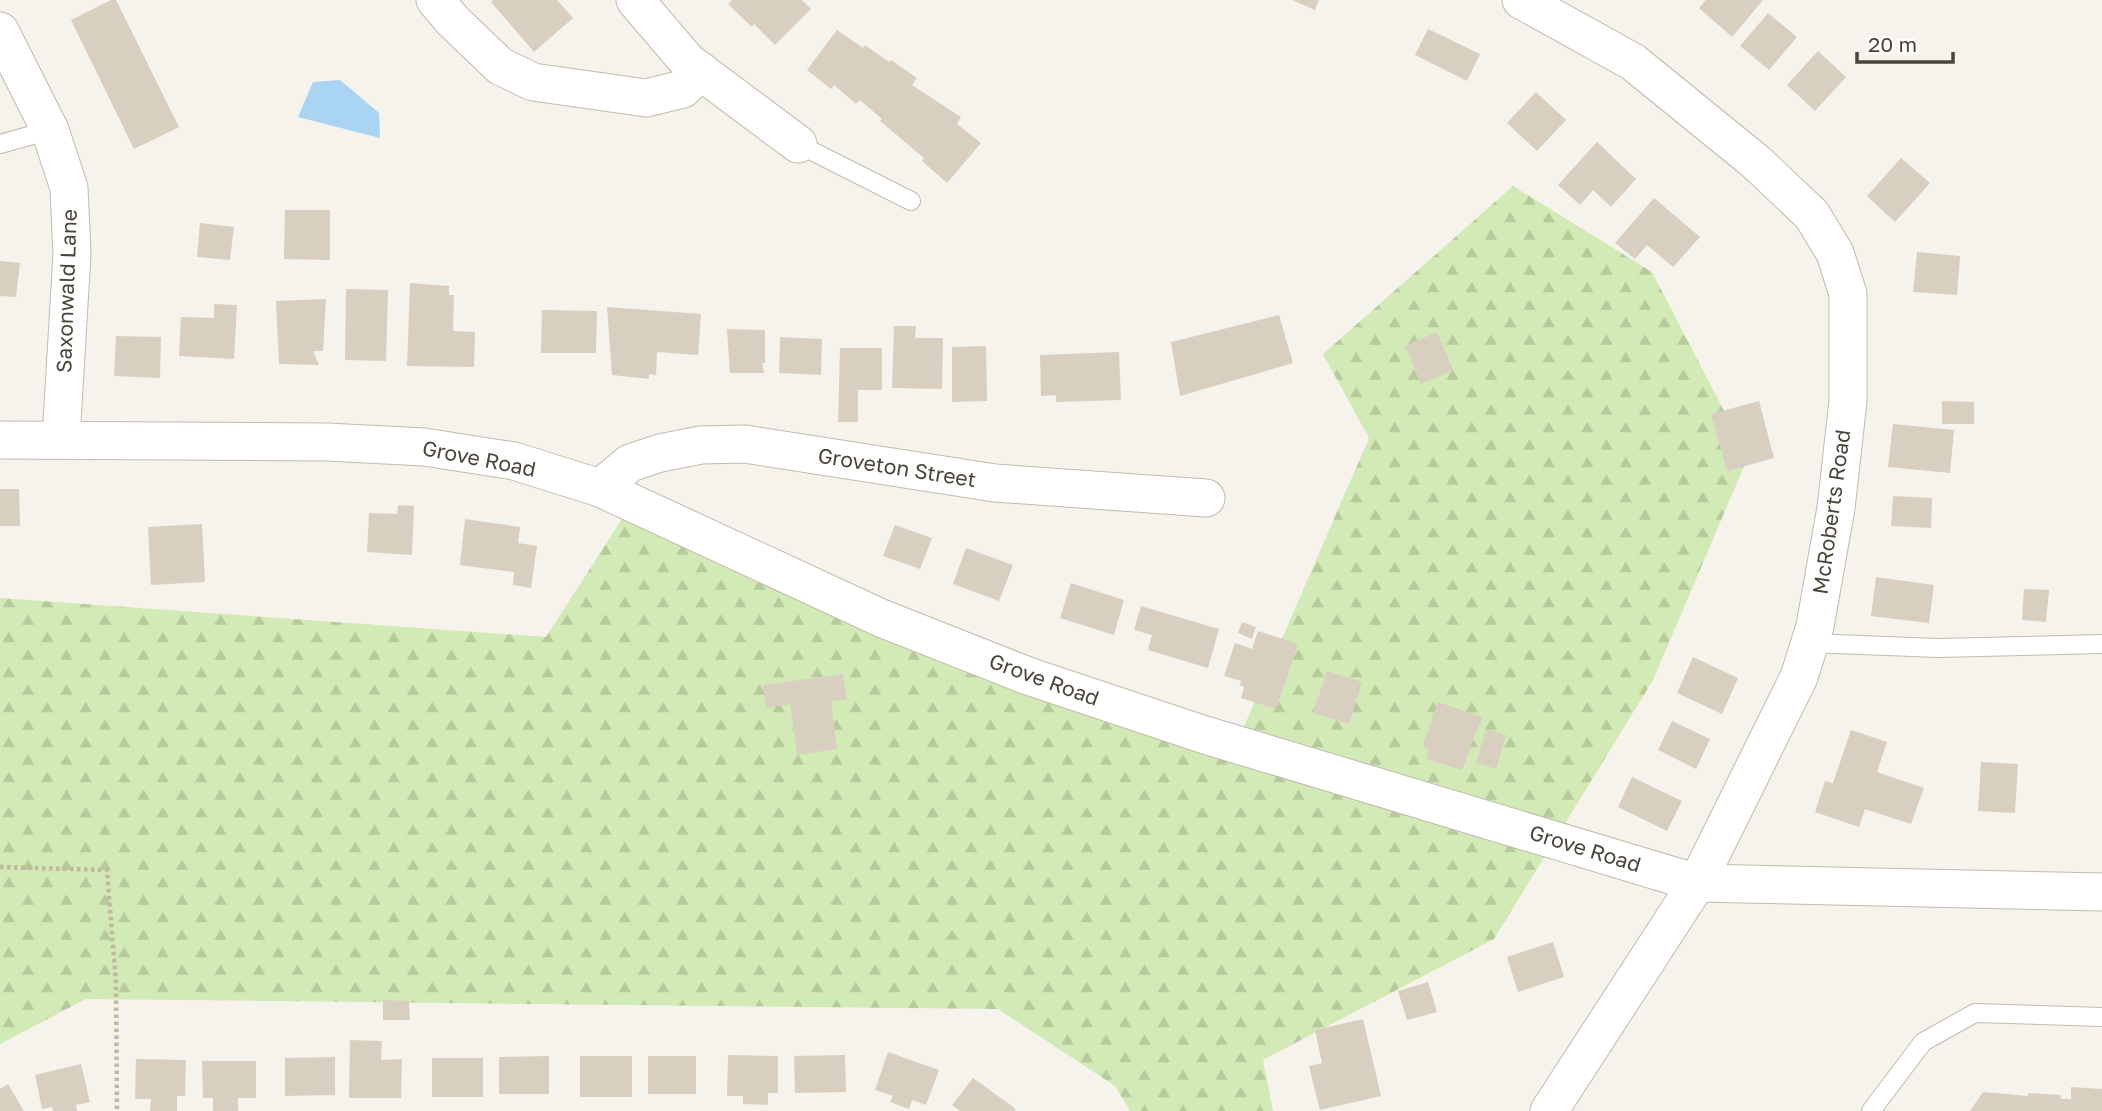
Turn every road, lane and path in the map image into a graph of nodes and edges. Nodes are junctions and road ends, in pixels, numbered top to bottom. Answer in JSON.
{"nodes":[{"id":1,"x":435,"y":0,"type":"edge"},
{"id":2,"x":635,"y":0,"type":"edge"},
{"id":3,"x":1521,"y":0,"type":"edge"},
{"id":4,"x":0,"y":31,"type":"edge"},
{"id":5,"x":701,"y":71,"type":"junction"},
{"id":6,"x":50,"y":130,"type":"junction"},
{"id":7,"x":0,"y":144,"type":"edge"},
{"id":8,"x":798,"y":144,"type":"joint"},
{"id":9,"x":911,"y":201,"type":"dead end"},
{"id":10,"x":61,"y":439,"type":"junction"},
{"id":11,"x":0,"y":440,"type":"edge"},
{"id":12,"x":600,"y":488,"type":"junction"},
{"id":13,"x":1206,"y":498,"type":"dead end"},
{"id":14,"x":1810,"y":643,"type":"junction"},
{"id":15,"x":2102,"y":645,"type":"edge"},
{"id":16,"x":0,"y":867,"type":"edge"},
{"id":17,"x":1697,"y":883,"type":"junction"},
{"id":18,"x":2102,"y":892,"type":"edge"},
{"id":19,"x":2102,"y":1017,"type":"edge"},
{"id":20,"x":117,"y":1111,"type":"edge"},
{"id":21,"x":1549,"y":1111,"type":"edge"},
{"id":22,"x":1871,"y":1111,"type":"edge"}],
"edges":[{"from":1,"to":5,"type":"street"},
{"from":2,"to":5,"type":"street"},
{"from":3,"to":14,"type":"street","name":"McRoberts Road"},
{"from":4,"to":6,"type":"street","name":"Saxonwald Lane"},
{"from":5,"to":8,"type":"street"},
{"from":6,"to":7,"type":"lane"},
{"from":6,"to":10,"type":"street","name":"Saxonwald Lane"},
{"from":8,"to":9,"type":"lane"},
{"from":10,"to":11,"type":"street","name":"Grove Road"},
{"from":10,"to":12,"type":"street","name":"Grove Road"},
{"from":12,"to":13,"type":"street","name":"Groveton Street"},
{"from":12,"to":17,"type":"street","name":"Grove Road"},
{"from":14,"to":15,"type":"lane"},
{"from":14,"to":17,"type":"street","name":"McRoberts Road"},
{"from":16,"to":20,"type":"path"},
{"from":17,"to":18,"type":"street","name":"Grove Road"},
{"from":17,"to":21,"type":"street","name":"McRoberts Road"},
{"from":19,"to":22,"type":"lane"}]}
